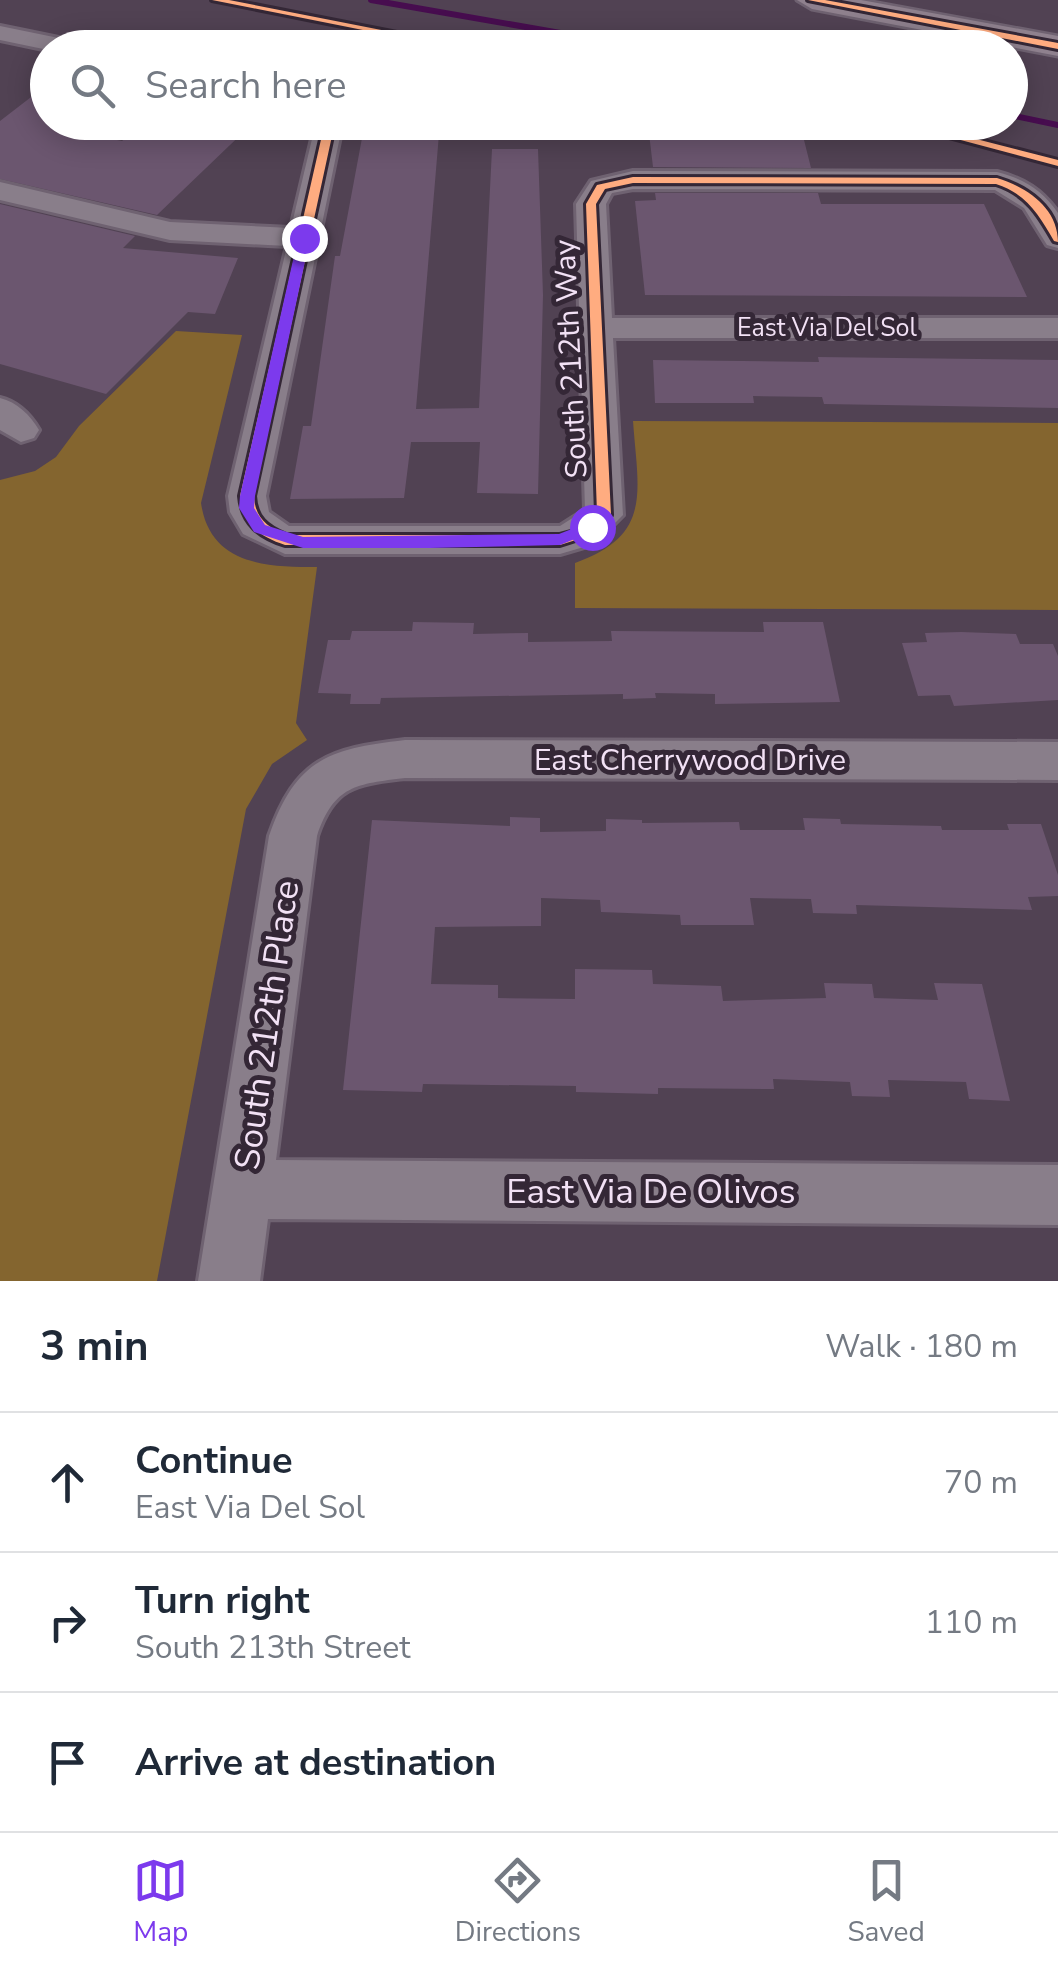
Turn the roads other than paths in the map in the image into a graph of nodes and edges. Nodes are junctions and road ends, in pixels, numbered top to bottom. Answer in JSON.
{"nodes":[{"id":1,"x":812,"y":0,"type":"edge"},
{"id":2,"x":972,"y":30,"type":"edge"},
{"id":3,"x":0,"y":32,"type":"edge"},
{"id":4,"x":30,"y":38,"type":"edge"},
{"id":5,"x":1028,"y":40,"type":"edge"},
{"id":6,"x":1058,"y":46,"type":"edge"},
{"id":7,"x":326,"y":140,"type":"edge"},
{"id":8,"x":0,"y":191,"type":"edge"},
{"id":9,"x":304,"y":238,"type":"junction"},
{"id":10,"x":1058,"y":239,"type":"edge"},
{"id":11,"x":596,"y":328,"type":"junction"},
{"id":12,"x":1058,"y":328,"type":"edge"},
{"id":13,"x":1058,"y":761,"type":"edge"},
{"id":14,"x":323,"y":776,"type":"joint"},
{"id":15,"x":244,"y":1189,"type":"junction"},
{"id":16,"x":1058,"y":1195,"type":"edge"},
{"id":17,"x":229,"y":1281,"type":"edge"}],
"edges":[{"from":1,"to":2,"type":"street"},
{"from":3,"to":4,"type":"street"},
{"from":5,"to":6,"type":"street"},
{"from":7,"to":9,"type":"street"},
{"from":8,"to":9,"type":"street"},
{"from":9,"to":11,"type":"street","name":"South 212th Way"},
{"from":10,"to":11,"type":"street","name":"South 212th Way"},
{"from":11,"to":12,"type":"street","name":"East Via Del Sol"},
{"from":13,"to":14,"type":"street","name":"East Cherrywood Drive"},
{"from":14,"to":15,"type":"street","name":"South 212th Place"},
{"from":15,"to":16,"type":"street","name":"East Via De Olivos"},
{"from":15,"to":17,"type":"street","name":"South 212th Place"}]}
